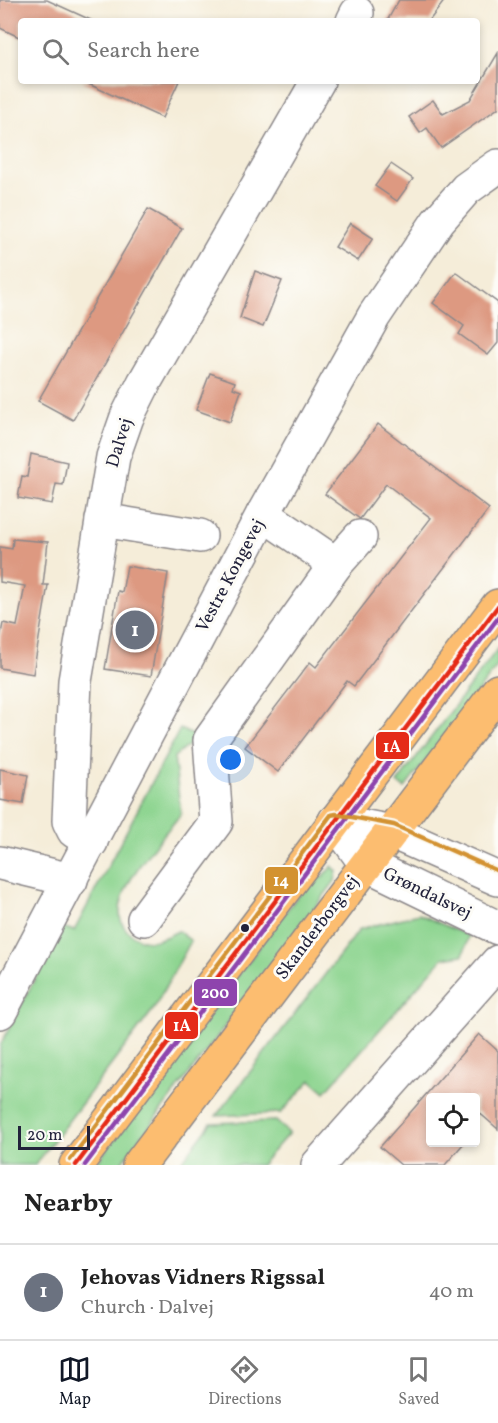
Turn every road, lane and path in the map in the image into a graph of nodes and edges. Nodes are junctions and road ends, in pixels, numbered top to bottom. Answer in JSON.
{"nodes":[{"id":1,"x":316,"y":84,"type":"edge"},
{"id":2,"x":498,"y":166,"type":"edge"},
{"id":3,"x":263,"y":514,"type":"junction"},
{"id":4,"x":102,"y":520,"type":"junction"},
{"id":5,"x":200,"y":536,"type":"dead end"},
{"id":6,"x":360,"y":537,"type":"dead end"},
{"id":7,"x":336,"y":564,"type":"junction"},
{"id":8,"x":498,"y":606,"type":"edge"},
{"id":9,"x":498,"y":691,"type":"edge"},
{"id":10,"x":335,"y":821,"type":"junction"},
{"id":11,"x":392,"y":831,"type":"junction"},
{"id":12,"x":91,"y":842,"type":"junction"},
{"id":13,"x":0,"y":863,"type":"edge"},
{"id":14,"x":366,"y":864,"type":"junction"},
{"id":15,"x":498,"y":879,"type":"edge"},
{"id":16,"x":71,"y":880,"type":"junction"},
{"id":17,"x":144,"y":919,"type":"dead end"},
{"id":18,"x":498,"y":928,"type":"edge"},
{"id":19,"x":498,"y":962,"type":"edge"},
{"id":20,"x":0,"y":1012,"type":"edge"},
{"id":21,"x":76,"y":1165,"type":"edge"},
{"id":22,"x":139,"y":1165,"type":"edge"},
{"id":23,"x":318,"y":1165,"type":"edge"}],
"edges":[{"from":1,"to":4,"type":"street","name":"Dalvej"},
{"from":2,"to":3,"type":"street","name":"Vestre Kongevej"},
{"from":3,"to":7,"type":"street"},
{"from":3,"to":12,"type":"street","name":"Vestre Kongevej"},
{"from":4,"to":5,"type":"street"},
{"from":4,"to":12,"type":"street","name":"Dalvej"},
{"from":6,"to":7,"type":"street"},
{"from":7,"to":17,"type":"street"},
{"from":8,"to":10,"type":"main road"},
{"from":9,"to":11,"type":"main road","name":"Skanderborgvej"},
{"from":10,"to":11,"type":"street"},
{"from":10,"to":14,"type":"street","name":"Grøndalsvej"},
{"from":10,"to":21,"type":"main road"},
{"from":11,"to":14,"type":"main road","name":"Skanderborgvej"},
{"from":11,"to":15,"type":"street"},
{"from":12,"to":16,"type":"street","name":"Vestre Kongevej"},
{"from":13,"to":16,"type":"street"},
{"from":14,"to":18,"type":"street","name":"Grøndalsvej"},
{"from":14,"to":22,"type":"main road","name":"Skanderborgvej"},
{"from":16,"to":20,"type":"street","name":"Vestre Kongevej"},
{"from":19,"to":23,"type":"street"}]}
